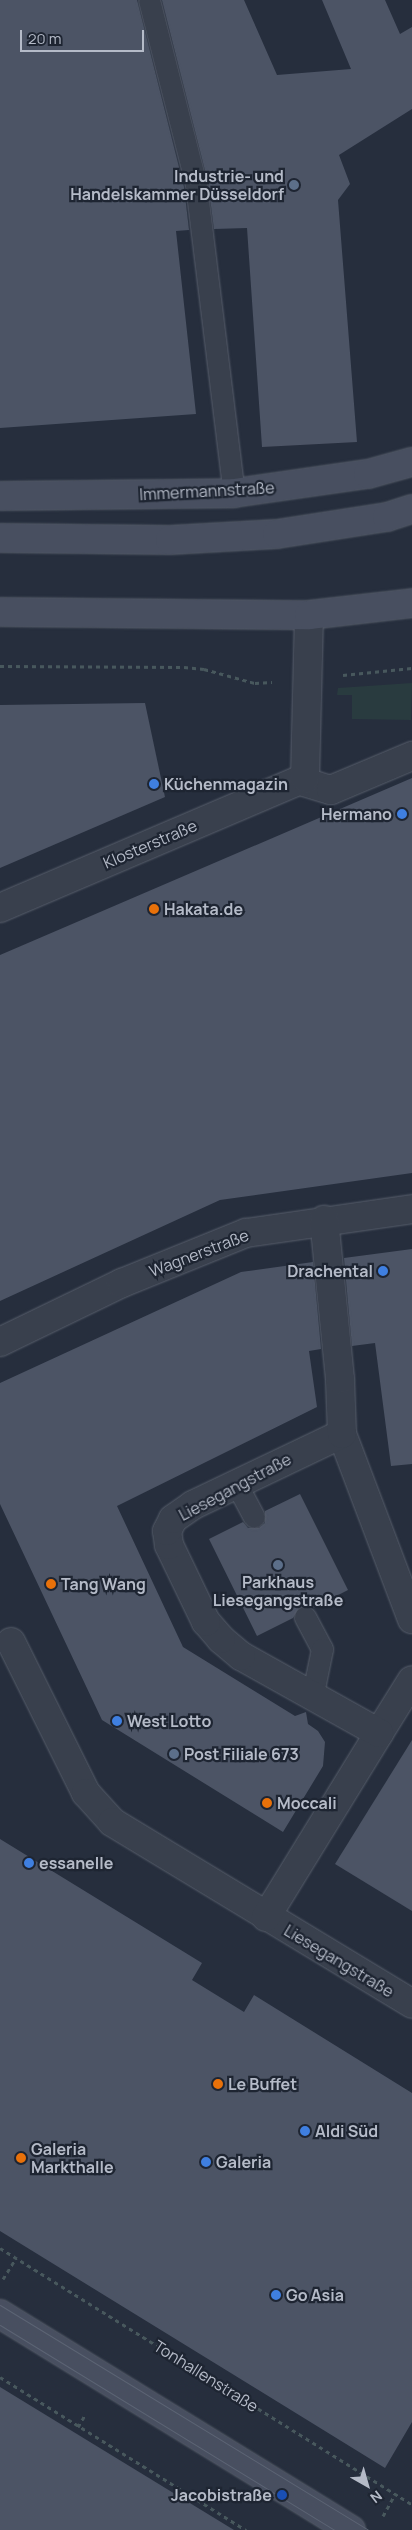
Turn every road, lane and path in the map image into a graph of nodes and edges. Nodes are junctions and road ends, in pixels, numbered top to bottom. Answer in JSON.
{"nodes":[{"id":1,"x":149,"y":0,"type":"edge"},
{"id":2,"x":412,"y":462,"type":"edge"},
{"id":3,"x":234,"y":493,"type":"junction"},
{"id":4,"x":0,"y":496,"type":"edge"},
{"id":5,"x":412,"y":509,"type":"edge"},
{"id":6,"x":0,"y":538,"type":"edge"},
{"id":7,"x":412,"y":603,"type":"edge"},
{"id":8,"x":0,"y":612,"type":"edge"},
{"id":9,"x":309,"y":616,"type":"junction"},
{"id":10,"x":0,"y":666,"type":"edge"},
{"id":11,"x":412,"y":668,"type":"edge"},
{"id":12,"x":308,"y":678,"type":"junction"},
{"id":13,"x":254,"y":684,"type":"dead end"},
{"id":14,"x":412,"y":756,"type":"edge"},
{"id":15,"x":301,"y":781,"type":"junction"},
{"id":16,"x":0,"y":908,"type":"edge"},
{"id":17,"x":412,"y":1209,"type":"edge"},
{"id":18,"x":324,"y":1220,"type":"junction"},
{"id":19,"x":0,"y":1342,"type":"edge"},
{"id":20,"x":342,"y":1434,"type":"junction"},
{"id":21,"x":237,"y":1484,"type":"junction"},
{"id":22,"x":254,"y":1517,"type":"dead end"},
{"id":23,"x":305,"y":1617,"type":"dead end"},
{"id":24,"x":412,"y":1619,"type":"edge"},
{"id":25,"x":4,"y":1638,"type":"edge"},
{"id":26,"x":412,"y":1680,"type":"edge"},
{"id":27,"x":312,"y":1693,"type":"junction"},
{"id":28,"x":379,"y":1733,"type":"junction"},
{"id":29,"x":266,"y":1917,"type":"junction"},
{"id":30,"x":412,"y":2004,"type":"edge"},
{"id":31,"x":0,"y":2248,"type":"edge"},
{"id":32,"x":16,"y":2258,"type":"junction"},
{"id":33,"x":0,"y":2284,"type":"edge"},
{"id":34,"x":0,"y":2314,"type":"edge"},
{"id":35,"x":0,"y":2377,"type":"edge"},
{"id":36,"x":85,"y":2415,"type":"dead end"},
{"id":37,"x":78,"y":2428,"type":"junction"},
{"id":38,"x":395,"y":2494,"type":"junction"},
{"id":39,"x":390,"y":2504,"type":"dead end"},
{"id":40,"x":412,"y":2504,"type":"edge"},
{"id":41,"x":246,"y":2530,"type":"edge"},
{"id":42,"x":351,"y":2530,"type":"edge"}],
"edges":[{"from":1,"to":3,"type":"lane"},
{"from":2,"to":3,"type":"street","name":"Immermannstraße"},
{"from":3,"to":4,"type":"street","name":"Immermannstraße"},
{"from":5,"to":6,"type":"street"},
{"from":7,"to":9,"type":"street"},
{"from":8,"to":9,"type":"street"},
{"from":9,"to":12,"type":"street"},
{"from":10,"to":13,"type":"path"},
{"from":11,"to":12,"type":"path"},
{"from":12,"to":15,"type":"street"},
{"from":14,"to":15,"type":"street"},
{"from":15,"to":16,"type":"street","name":"Klosterstraße"},
{"from":17,"to":18,"type":"street","name":"Wagnerstraße"},
{"from":18,"to":19,"type":"street","name":"Wagnerstraße"},
{"from":18,"to":20,"type":"street"},
{"from":20,"to":21,"type":"street","name":"Liesegangstraße"},
{"from":20,"to":24,"type":"street"},
{"from":21,"to":22,"type":"lane"},
{"from":21,"to":27,"type":"street","name":"Liesegangstraße"},
{"from":23,"to":27,"type":"lane"},
{"from":25,"to":29,"type":"street","name":"Liesegangstraße"},
{"from":26,"to":28,"type":"street","name":"Liesegangstraße"},
{"from":27,"to":28,"type":"street","name":"Liesegangstraße"},
{"from":28,"to":29,"type":"street","name":"Liesegangstraße"},
{"from":29,"to":30,"type":"street","name":"Liesegangstraße"},
{"from":31,"to":32,"type":"path","name":"Tonhallenstraße"},
{"from":32,"to":33,"type":"path"},
{"from":32,"to":38,"type":"path","name":"Tonhallenstraße"},
{"from":34,"to":42,"type":"street"},
{"from":35,"to":37,"type":"path"},
{"from":36,"to":37,"type":"path"},
{"from":37,"to":41,"type":"path"},
{"from":38,"to":39,"type":"path"},
{"from":38,"to":40,"type":"path","name":"Tonhallenstraße"}]}
